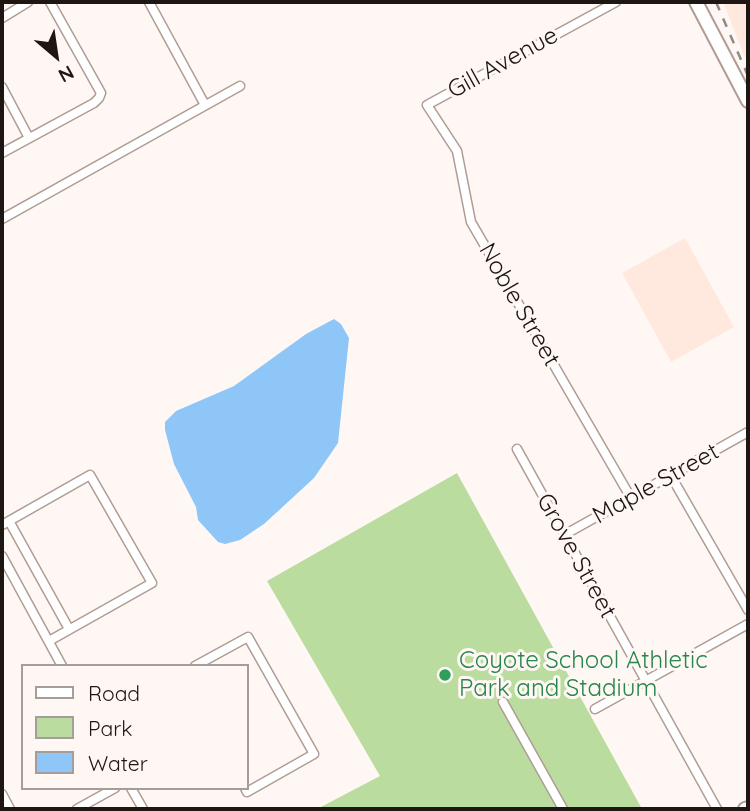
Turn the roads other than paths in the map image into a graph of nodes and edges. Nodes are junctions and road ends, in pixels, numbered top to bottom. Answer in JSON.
{"nodes":[{"id":1,"x":28,"y":2,"type":"edge"},
{"id":2,"x":50,"y":2,"type":"edge"},
{"id":3,"x":149,"y":2,"type":"edge"},
{"id":4,"x":615,"y":2,"type":"edge"},
{"id":5,"x":696,"y":2,"type":"edge"},
{"id":6,"x":2,"y":18,"type":"edge"},
{"id":7,"x":240,"y":86,"type":"dead end"},
{"id":8,"x":2,"y":87,"type":"edge"},
{"id":9,"x":748,"y":101,"type":"edge"},
{"id":10,"x":205,"y":105,"type":"junction"},
{"id":11,"x":427,"y":105,"type":"joint"},
{"id":12,"x":29,"y":138,"type":"junction"},
{"id":13,"x":2,"y":153,"type":"edge"},
{"id":14,"x":2,"y":219,"type":"edge"},
{"id":15,"x":748,"y":432,"type":"edge"},
{"id":16,"x":517,"y":449,"type":"dead end"},
{"id":17,"x":671,"y":475,"type":"junction"},
{"id":18,"x":631,"y":498,"type":"junction"},
{"id":19,"x":5,"y":523,"type":"edge"},
{"id":20,"x":564,"y":535,"type":"junction"},
{"id":21,"x":2,"y":556,"type":"edge"},
{"id":22,"x":6,"y":572,"type":"edge"},
{"id":23,"x":748,"y":610,"type":"edge"},
{"id":24,"x":748,"y":624,"type":"edge"},
{"id":25,"x":69,"y":629,"type":"junction"},
{"id":26,"x":49,"y":641,"type":"junction"},
{"id":27,"x":61,"y":664,"type":"edge"},
{"id":28,"x":199,"y":664,"type":"edge"},
{"id":29,"x":645,"y":681,"type":"junction"},
{"id":30,"x":503,"y":702,"type":"dead end"},
{"id":31,"x":595,"y":709,"type":"dead end"},
{"id":32,"x":111,"y":790,"type":"edge"},
{"id":33,"x":132,"y":790,"type":"edge"},
{"id":34,"x":246,"y":790,"type":"edge"},
{"id":35,"x":2,"y":794,"type":"edge"},
{"id":36,"x":10,"y":809,"type":"edge"},
{"id":37,"x":77,"y":809,"type":"edge"},
{"id":38,"x":143,"y":809,"type":"edge"},
{"id":39,"x":563,"y":809,"type":"edge"},
{"id":40,"x":717,"y":809,"type":"edge"}],
"edges":[{"from":1,"to":6,"type":"street"},
{"from":2,"to":12,"type":"street"},
{"from":3,"to":10,"type":"street"},
{"from":4,"to":11,"type":"street","name":"Gill Avenue"},
{"from":5,"to":9,"type":"main road"},
{"from":7,"to":10,"type":"street"},
{"from":8,"to":12,"type":"street"},
{"from":10,"to":14,"type":"street"},
{"from":11,"to":18,"type":"street","name":"Noble Street"},
{"from":12,"to":13,"type":"street"},
{"from":15,"to":17,"type":"street","name":"Maple Street"},
{"from":16,"to":20,"type":"street","name":"Grove Street"},
{"from":17,"to":18,"type":"street","name":"Maple Street"},
{"from":17,"to":23,"type":"street"},
{"from":18,"to":20,"type":"street","name":"Maple Street"},
{"from":19,"to":25,"type":"street"},
{"from":19,"to":25,"type":"street"},
{"from":20,"to":29,"type":"street","name":"Grove Street"},
{"from":21,"to":22,"type":"street"},
{"from":22,"to":26,"type":"street"},
{"from":24,"to":29,"type":"street"},
{"from":25,"to":26,"type":"street"},
{"from":26,"to":27,"type":"street"},
{"from":28,"to":34,"type":"street"},
{"from":29,"to":31,"type":"street"},
{"from":29,"to":40,"type":"street","name":"Grove Street"},
{"from":30,"to":39,"type":"street"},
{"from":32,"to":37,"type":"street"},
{"from":33,"to":38,"type":"street"},
{"from":35,"to":36,"type":"street"}]}
